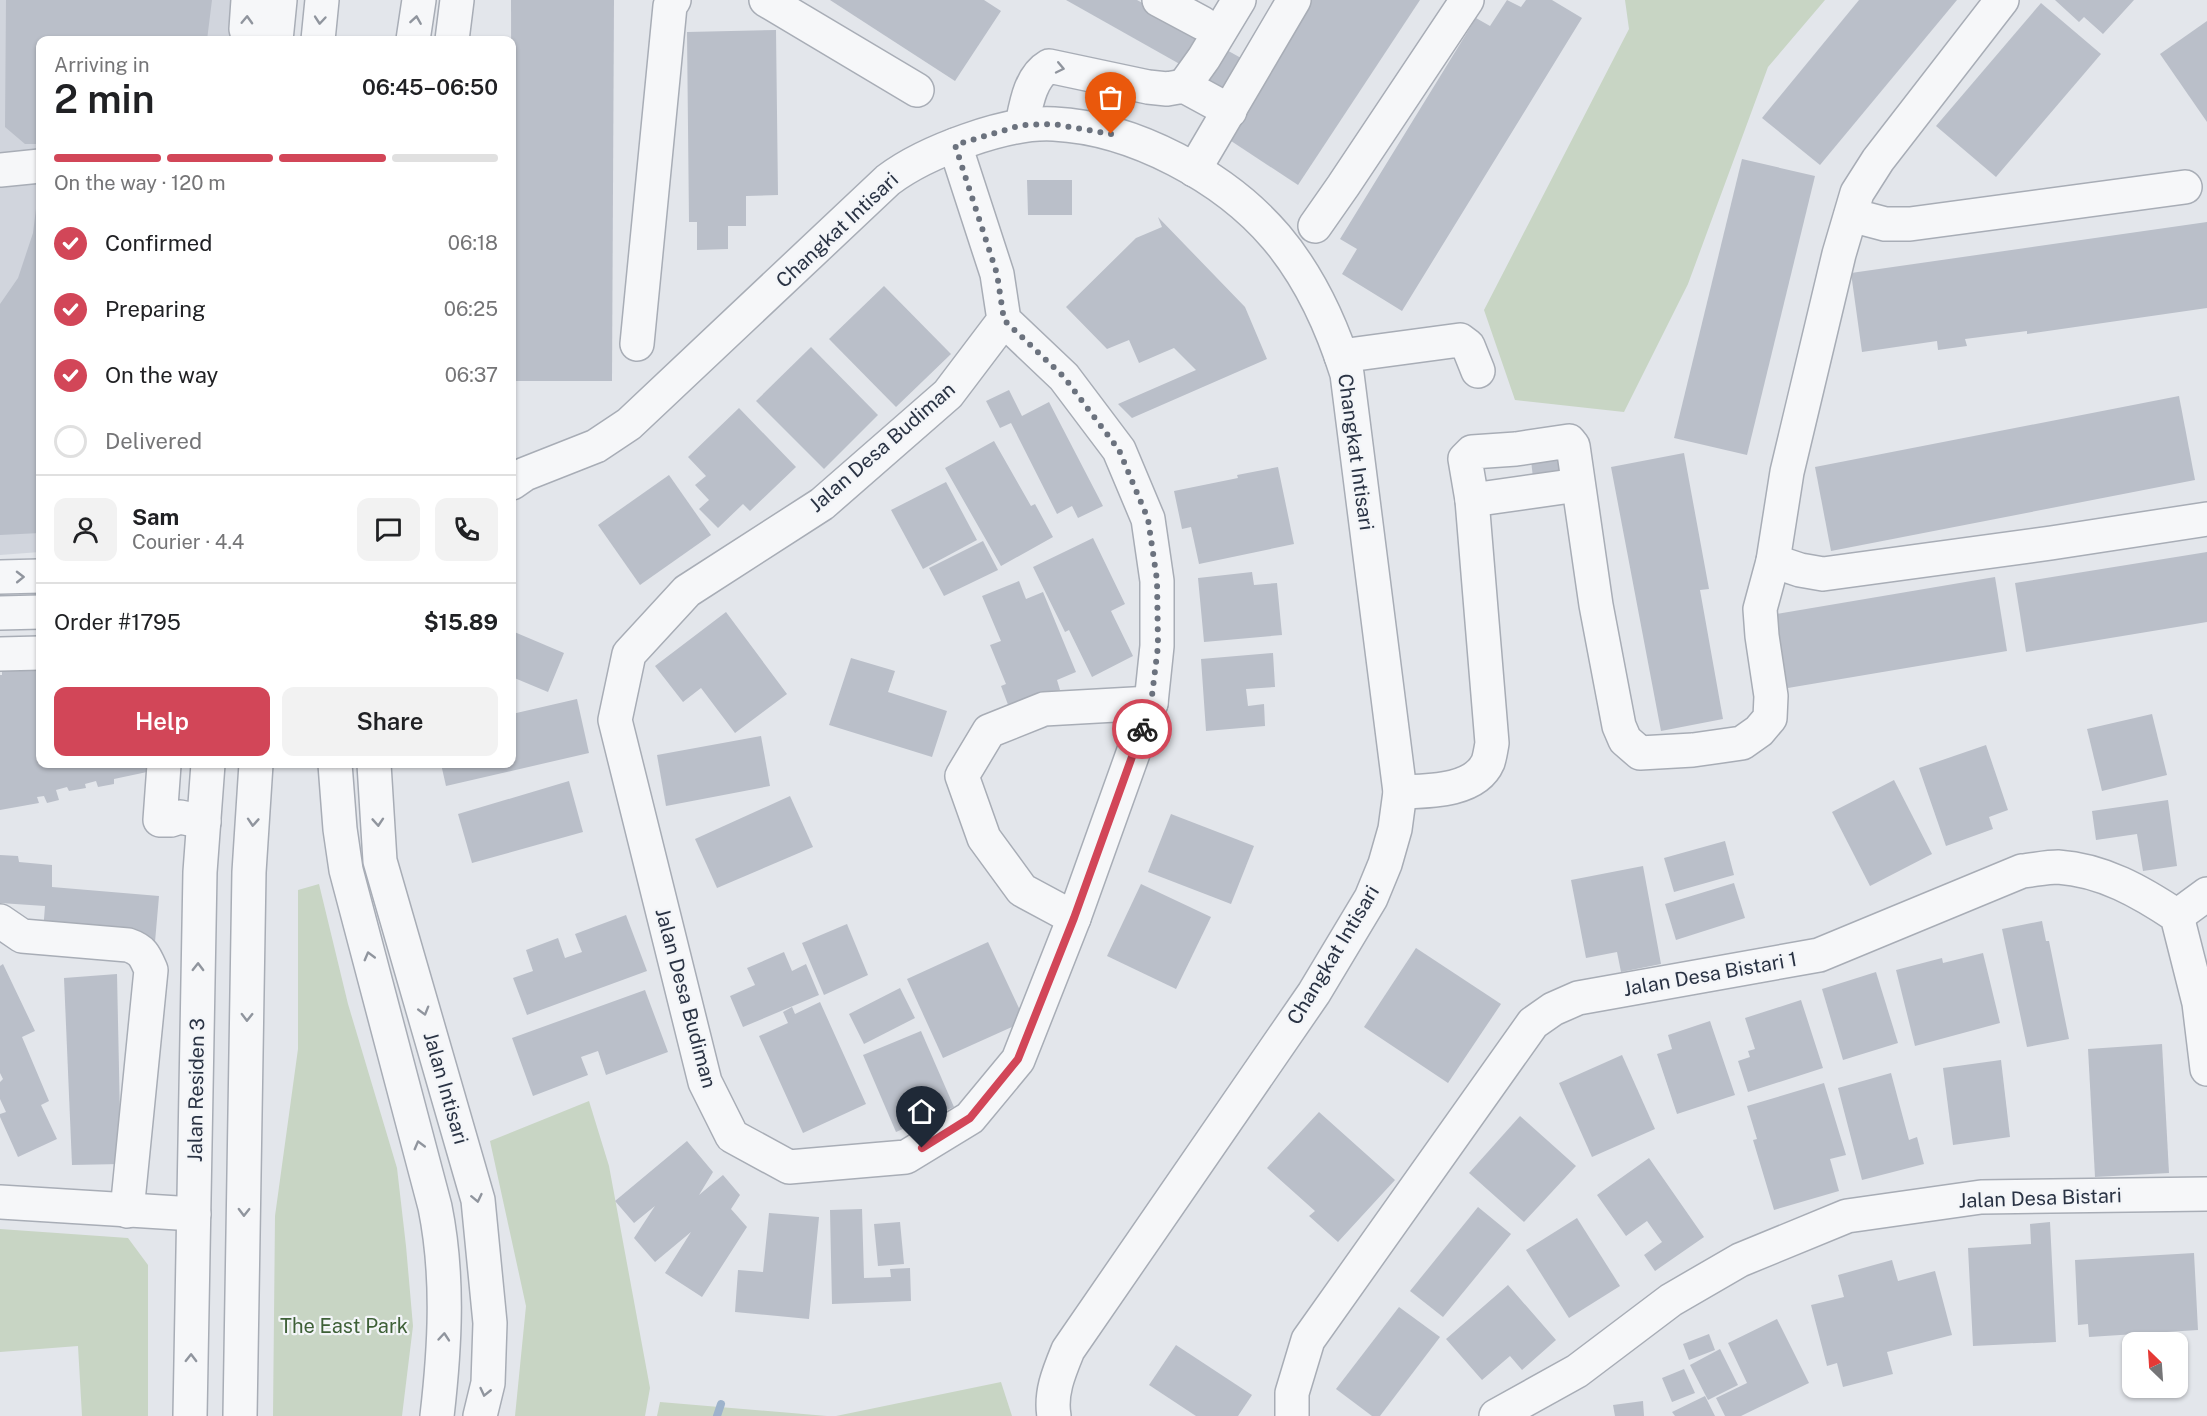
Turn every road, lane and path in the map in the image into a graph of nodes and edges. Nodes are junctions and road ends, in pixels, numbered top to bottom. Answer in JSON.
{"nodes":[{"id":1,"x":248,"y":0,"type":"edge"},
{"id":2,"x":280,"y":0,"type":"edge"},
{"id":3,"x":322,"y":0,"type":"edge"},
{"id":4,"x":419,"y":0,"type":"edge"},
{"id":5,"x":457,"y":0,"type":"edge"},
{"id":6,"x":674,"y":0,"type":"edge"},
{"id":7,"x":766,"y":0,"type":"edge"},
{"id":8,"x":1159,"y":0,"type":"edge"},
{"id":9,"x":1294,"y":0,"type":"edge"},
{"id":10,"x":1467,"y":0,"type":"edge"},
{"id":11,"x":2002,"y":0,"type":"edge"},
{"id":12,"x":1222,"y":15,"type":"edge"},
{"id":13,"x":248,"y":36,"type":"edge"},
{"id":14,"x":276,"y":36,"type":"edge"},
{"id":15,"x":318,"y":36,"type":"edge"},
{"id":16,"x":414,"y":36,"type":"edge"},
{"id":17,"x":452,"y":36,"type":"edge"},
{"id":18,"x":1268,"y":46,"type":"junction"},
{"id":19,"x":1184,"y":86,"type":"junction"},
{"id":20,"x":917,"y":90,"type":"dead end"},
{"id":21,"x":1230,"y":111,"type":"junction"},
{"id":22,"x":1022,"y":125,"type":"junction"},
{"id":23,"x":955,"y":145,"type":"junction"},
{"id":24,"x":36,"y":166,"type":"edge"},
{"id":25,"x":0,"y":170,"type":"edge"},
{"id":26,"x":1194,"y":170,"type":"junction"},
{"id":27,"x":2185,"y":187,"type":"dead end"},
{"id":28,"x":1851,"y":215,"type":"junction"},
{"id":29,"x":1315,"y":226,"type":"dead end"},
{"id":30,"x":1004,"y":320,"type":"junction"},
{"id":31,"x":637,"y":344,"type":"dead end"},
{"id":32,"x":1341,"y":356,"type":"junction"},
{"id":33,"x":1478,"y":371,"type":"dead end"},
{"id":34,"x":1516,"y":449,"type":"junction"},
{"id":35,"x":516,"y":479,"type":"edge"},
{"id":36,"x":1578,"y":485,"type":"junction"},
{"id":37,"x":1521,"y":494,"type":"junction"},
{"id":38,"x":1472,"y":500,"type":"junction"},
{"id":39,"x":2207,"y":519,"type":"edge"},
{"id":40,"x":1773,"y":561,"type":"junction"},
{"id":41,"x":36,"y":576,"type":"edge"},
{"id":42,"x":0,"y":577,"type":"edge"},
{"id":43,"x":36,"y":612,"type":"edge"},
{"id":44,"x":0,"y":613,"type":"edge"},
{"id":45,"x":36,"y":653,"type":"edge"},
{"id":46,"x":0,"y":654,"type":"edge"},
{"id":47,"x":1151,"y":704,"type":"junction"},
{"id":48,"x":164,"y":768,"type":"edge"},
{"id":49,"x":208,"y":768,"type":"edge"},
{"id":50,"x":256,"y":768,"type":"edge"},
{"id":51,"x":335,"y":768,"type":"edge"},
{"id":52,"x":374,"y":768,"type":"edge"},
{"id":53,"x":1400,"y":792,"type":"junction"},
{"id":54,"x":204,"y":822,"type":"junction"},
{"id":55,"x":2207,"y":894,"type":"edge"},
{"id":56,"x":2177,"y":916,"type":"junction"},
{"id":57,"x":1074,"y":918,"type":"junction"},
{"id":58,"x":0,"y":921,"type":"edge"},
{"id":59,"x":2207,"y":1069,"type":"edge"},
{"id":60,"x":2207,"y":1194,"type":"edge"},
{"id":61,"x":0,"y":1202,"type":"edge"},
{"id":62,"x":127,"y":1211,"type":"junction"},
{"id":63,"x":194,"y":1214,"type":"junction"},
{"id":64,"x":190,"y":1416,"type":"edge"},
{"id":65,"x":240,"y":1416,"type":"edge"},
{"id":66,"x":437,"y":1416,"type":"edge"},
{"id":67,"x":480,"y":1416,"type":"edge"},
{"id":68,"x":1054,"y":1416,"type":"edge"},
{"id":69,"x":1292,"y":1416,"type":"edge"},
{"id":70,"x":1496,"y":1416,"type":"edge"}],
"edges":[{"from":13,"to":1,"type":"street","one_way":true},
{"from":2,"to":14,"type":"street"},
{"from":3,"to":15,"type":"street","one_way":true},
{"from":16,"to":4,"type":"street","one_way":true},
{"from":5,"to":17,"type":"street"},
{"from":6,"to":31,"type":"street"},
{"from":7,"to":20,"type":"street"},
{"from":8,"to":12,"type":"street"},
{"from":9,"to":18,"type":"street"},
{"from":10,"to":29,"type":"street"},
{"from":11,"to":28,"type":"street"},
{"from":12,"to":18,"type":"street"},
{"from":12,"to":19,"type":"street"},
{"from":18,"to":21,"type":"street"},
{"from":19,"to":21,"type":"street"},
{"from":22,"to":19,"type":"street","one_way":true},
{"from":21,"to":26,"type":"street"},
{"from":22,"to":23,"type":"street","name":"Changkat Intisari"},
{"from":22,"to":26,"type":"street","name":"Changkat Intisari"},
{"from":23,"to":30,"type":"street"},
{"from":23,"to":35,"type":"street","name":"Changkat Intisari"},
{"from":24,"to":25,"type":"street"},
{"from":26,"to":32,"type":"street","name":"Changkat Intisari"},
{"from":27,"to":28,"type":"street"},
{"from":28,"to":40,"type":"street"},
{"from":30,"to":47,"type":"street","name":"Jalan Desa Budiman"},
{"from":30,"to":57,"type":"street","name":"Jalan Desa Budiman"},
{"from":32,"to":33,"type":"street"},
{"from":32,"to":53,"type":"street","name":"Changkat Intisari"},
{"from":34,"to":36,"type":"street"},
{"from":34,"to":37,"type":"street"},
{"from":34,"to":38,"type":"street"},
{"from":36,"to":37,"type":"street"},
{"from":36,"to":40,"type":"street"},
{"from":37,"to":38,"type":"street"},
{"from":38,"to":53,"type":"street"},
{"from":39,"to":40,"type":"street"},
{"from":42,"to":41,"type":"street","one_way":true},
{"from":43,"to":44,"type":"street"},
{"from":45,"to":46,"type":"street"},
{"from":47,"to":57,"type":"street","name":"Jalan Desa Budiman"},
{"from":47,"to":57,"type":"street"},
{"from":48,"to":54,"type":"street"},
{"from":49,"to":54,"type":"street","name":"Jalan Residen 3"},
{"from":50,"to":65,"type":"street","one_way":true},
{"from":66,"to":51,"type":"street","name":"Jalan Intisari","one_way":true},
{"from":52,"to":67,"type":"street","name":"Jalan Intisari","one_way":true},
{"from":53,"to":68,"type":"street","name":"Changkat Intisari"},
{"from":63,"to":54,"type":"street","name":"Jalan Residen 3","one_way":true},
{"from":55,"to":56,"type":"street"},
{"from":56,"to":59,"type":"street"},
{"from":56,"to":69,"type":"street","name":"Jalan Desa Bistari 1"},
{"from":58,"to":62,"type":"street"},
{"from":60,"to":70,"type":"street","name":"Jalan Desa Bistari"},
{"from":61,"to":62,"type":"street"},
{"from":62,"to":63,"type":"street"},
{"from":64,"to":63,"type":"street","name":"Jalan Residen 3","one_way":true}]}
